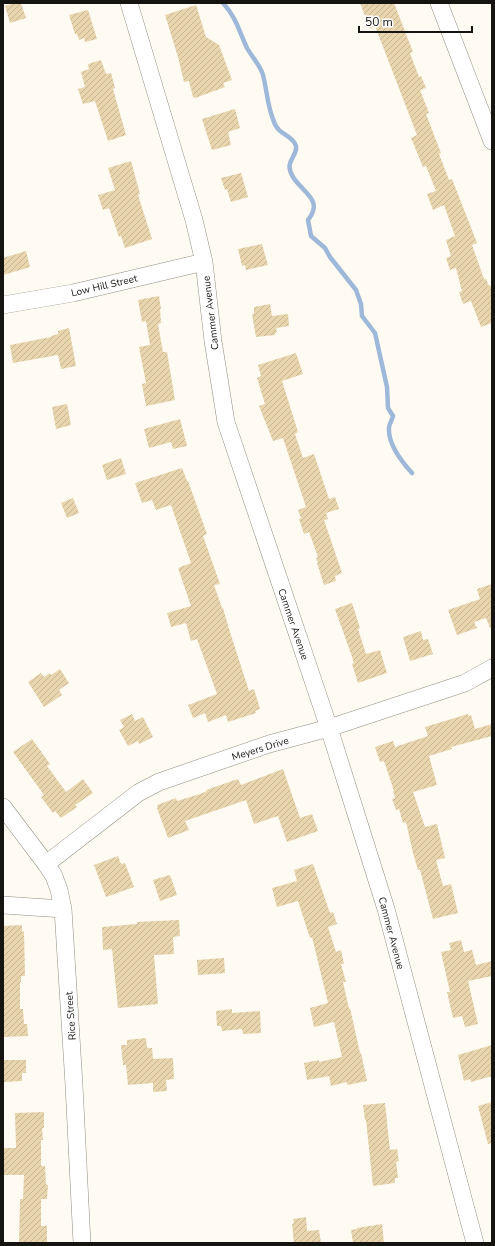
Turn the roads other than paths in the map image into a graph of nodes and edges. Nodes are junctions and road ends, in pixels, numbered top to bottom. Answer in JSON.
{"nodes":[{"id":1,"x":129,"y":3,"type":"edge"},
{"id":2,"x":439,"y":3,"type":"edge"},
{"id":3,"x":492,"y":141,"type":"edge"},
{"id":4,"x":204,"y":262,"type":"junction"},
{"id":5,"x":3,"y":305,"type":"edge"},
{"id":6,"x":492,"y":668,"type":"edge"},
{"id":7,"x":329,"y":728,"type":"junction"},
{"id":8,"x":3,"y":807,"type":"edge"},
{"id":9,"x":46,"y":864,"type":"junction"},
{"id":10,"x":3,"y":905,"type":"edge"},
{"id":11,"x":63,"y":909,"type":"junction"},
{"id":12,"x":82,"y":1243,"type":"edge"},
{"id":13,"x":475,"y":1243,"type":"edge"}],
"edges":[{"from":1,"to":4,"type":"street","name":"Cammer Avenue"},
{"from":2,"to":3,"type":"street"},
{"from":4,"to":5,"type":"street","name":"Low Hill Street"},
{"from":4,"to":7,"type":"street","name":"Cammer Avenue"},
{"from":6,"to":7,"type":"street","name":"Meyers Drive"},
{"from":7,"to":9,"type":"street","name":"Meyers Drive"},
{"from":7,"to":13,"type":"street","name":"Cammer Avenue"},
{"from":8,"to":9,"type":"street","name":"Rice Street"},
{"from":9,"to":11,"type":"street","name":"Rice Street"},
{"from":10,"to":11,"type":"street"},
{"from":11,"to":12,"type":"street","name":"Rice Street"}]}
